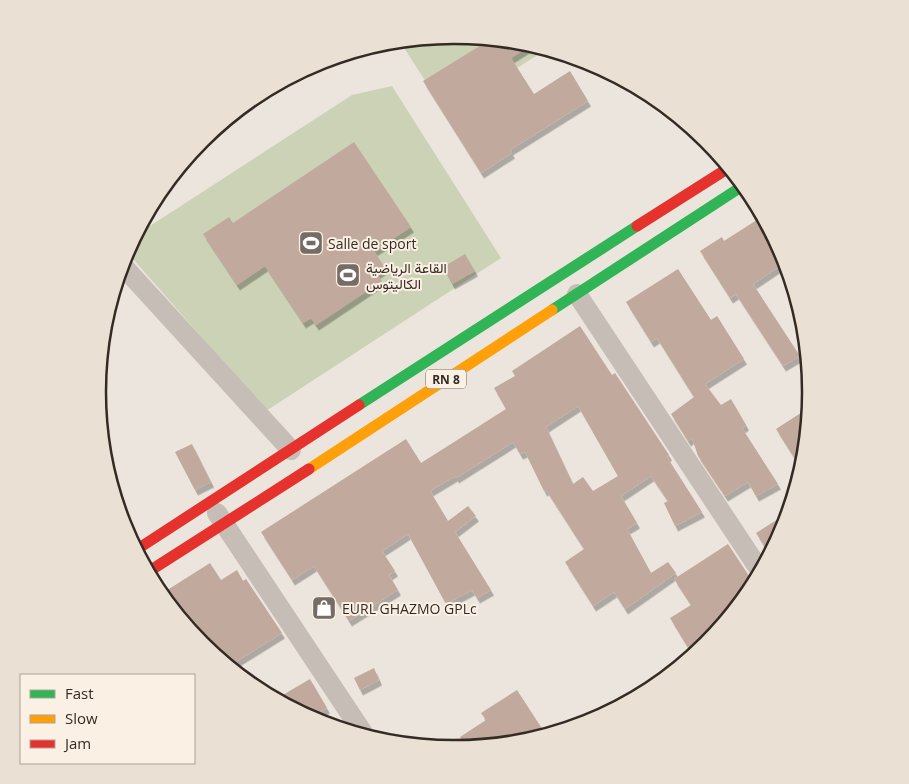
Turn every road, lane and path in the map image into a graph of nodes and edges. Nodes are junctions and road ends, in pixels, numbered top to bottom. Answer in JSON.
{"nodes":[{"id":1,"x":724,"y":171,"type":"edge"},
{"id":2,"x":737,"y":189,"type":"edge"},
{"id":3,"x":128,"y":272,"type":"edge"},
{"id":4,"x":577,"y":294,"type":"junction"},
{"id":5,"x":291,"y":450,"type":"junction"},
{"id":6,"x":210,"y":502,"type":"junction"},
{"id":7,"x":224,"y":524,"type":"junction"},
{"id":8,"x":142,"y":546,"type":"edge"},
{"id":9,"x":756,"y":565,"type":"edge"},
{"id":10,"x":154,"y":568,"type":"edge"},
{"id":11,"x":359,"y":726,"type":"edge"}],
"edges":[{"from":1,"to":5,"type":"main road","number":"RN 8"},
{"from":2,"to":4,"type":"main road","number":"RN 8"},
{"from":3,"to":5,"type":"street"},
{"from":4,"to":7,"type":"main road","number":"RN 8"},
{"from":4,"to":9,"type":"street"},
{"from":5,"to":6,"type":"main road","number":"RN 8"},
{"from":6,"to":7,"type":"street"},
{"from":6,"to":8,"type":"main road","number":"RN 8"},
{"from":7,"to":10,"type":"main road","number":"RN 8"},
{"from":7,"to":11,"type":"street"}]}
